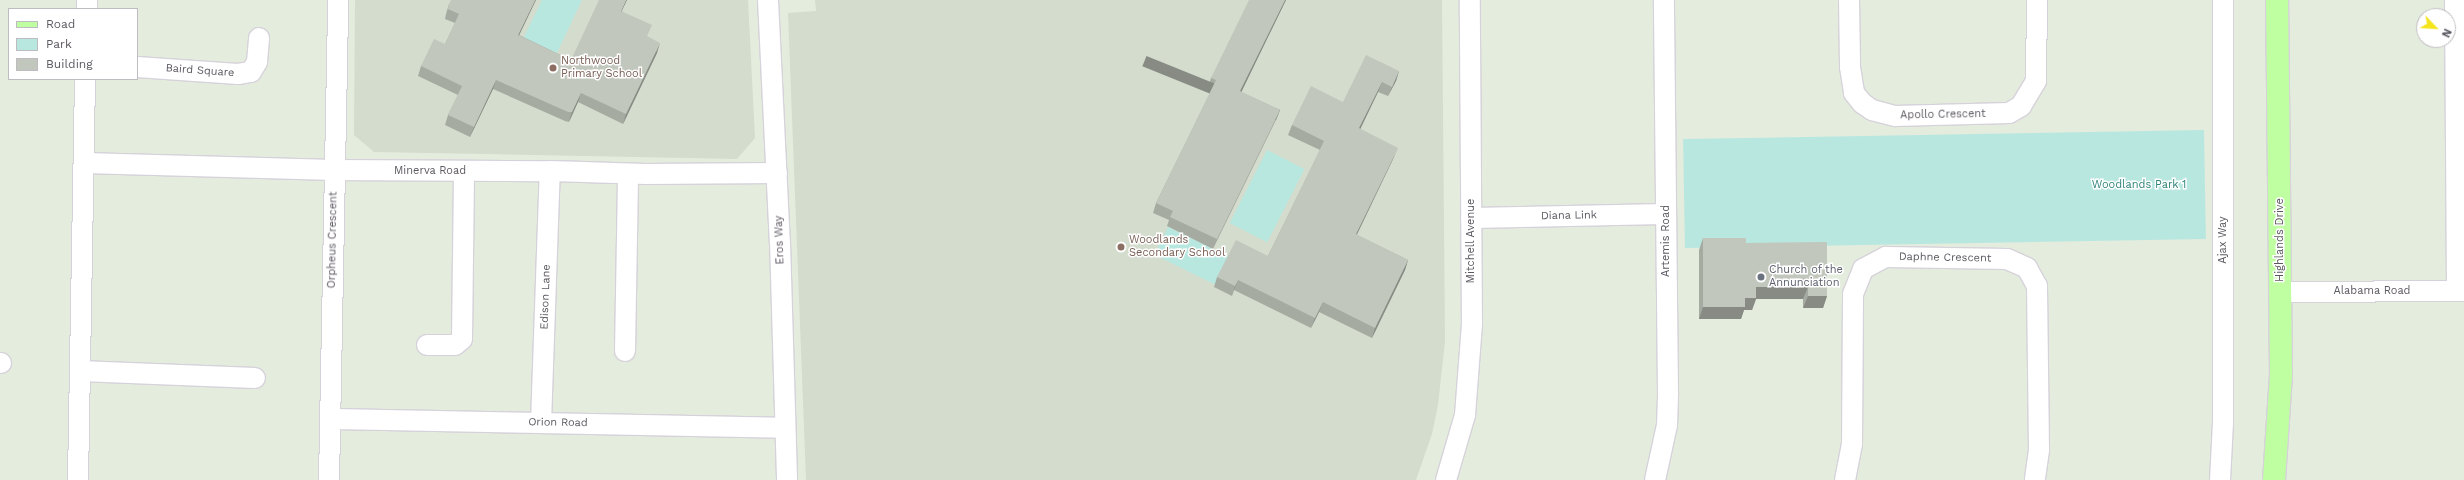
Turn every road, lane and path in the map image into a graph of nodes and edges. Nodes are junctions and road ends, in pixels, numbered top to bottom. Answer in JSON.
{"nodes":[{"id":1,"x":338,"y":0,"type":"edge"},
{"id":2,"x":768,"y":0,"type":"edge"},
{"id":3,"x":1470,"y":0,"type":"edge"},
{"id":4,"x":1664,"y":0,"type":"edge"},
{"id":5,"x":1849,"y":0,"type":"edge"},
{"id":6,"x":2037,"y":0,"type":"edge"},
{"id":7,"x":2222,"y":0,"type":"edge"},
{"id":8,"x":2277,"y":0,"type":"edge"},
{"id":9,"x":2455,"y":0,"type":"edge"},
{"id":10,"x":259,"y":38,"type":"dead end"},
{"id":11,"x":138,"y":66,"type":"edge"},
{"id":12,"x":85,"y":80,"type":"edge"},
{"id":13,"x":84,"y":163,"type":"junction"},
{"id":14,"x":334,"y":170,"type":"junction"},
{"id":15,"x":464,"y":171,"type":"junction"},
{"id":16,"x":550,"y":171,"type":"junction"},
{"id":17,"x":777,"y":173,"type":"junction"},
{"id":18,"x":628,"y":174,"type":"junction"},
{"id":19,"x":1666,"y":214,"type":"junction"},
{"id":20,"x":1471,"y":218,"type":"junction"},
{"id":21,"x":2460,"y":291,"type":"edge"},
{"id":22,"x":2280,"y":292,"type":"junction"},
{"id":23,"x":427,"y":345,"type":"dead end"},
{"id":24,"x":625,"y":351,"type":"dead end"},
{"id":25,"x":80,"y":371,"type":"junction"},
{"id":26,"x":255,"y":378,"type":"dead end"},
{"id":27,"x":331,"y":419,"type":"junction"},
{"id":28,"x":541,"y":423,"type":"junction"},
{"id":29,"x":785,"y":428,"type":"junction"},
{"id":30,"x":78,"y":480,"type":"edge"},
{"id":31,"x":329,"y":480,"type":"edge"},
{"id":32,"x":787,"y":480,"type":"edge"},
{"id":33,"x":1446,"y":480,"type":"edge"},
{"id":34,"x":1655,"y":480,"type":"edge"},
{"id":35,"x":1845,"y":480,"type":"edge"},
{"id":36,"x":2035,"y":480,"type":"edge"},
{"id":37,"x":2220,"y":480,"type":"edge"},
{"id":38,"x":2274,"y":480,"type":"edge"}],
"edges":[{"from":1,"to":14,"type":"street","name":"Orpheus Crescent"},
{"from":2,"to":17,"type":"street","name":"Eros Way"},
{"from":3,"to":20,"type":"street","name":"Mitchell Avenue"},
{"from":4,"to":19,"type":"street","name":"Artemis Road"},
{"from":5,"to":6,"type":"street","name":"Apollo Crescent"},
{"from":7,"to":37,"type":"street","name":"Ajax Way"},
{"from":8,"to":22,"type":"main road","name":"Highlands Drive"},
{"from":9,"to":21,"type":"street"},
{"from":10,"to":11,"type":"street","name":"Baird Square"},
{"from":12,"to":13,"type":"street"},
{"from":13,"to":14,"type":"street","name":"Minerva Road"},
{"from":13,"to":25,"type":"street"},
{"from":14,"to":15,"type":"street","name":"Minerva Road"},
{"from":14,"to":27,"type":"street","name":"Orpheus Crescent"},
{"from":15,"to":16,"type":"street","name":"Minerva Road"},
{"from":15,"to":23,"type":"street"},
{"from":16,"to":18,"type":"street","name":"Minerva Road"},
{"from":16,"to":28,"type":"street","name":"Edison Lane"},
{"from":17,"to":18,"type":"street","name":"Minerva Road"},
{"from":17,"to":29,"type":"street","name":"Eros Way"},
{"from":18,"to":24,"type":"street"},
{"from":19,"to":20,"type":"street","name":"Diana Link"},
{"from":19,"to":34,"type":"street","name":"Artemis Road"},
{"from":20,"to":33,"type":"street","name":"Mitchell Avenue"},
{"from":21,"to":22,"type":"street","name":"Alabama Road"},
{"from":22,"to":38,"type":"main road","name":"Highlands Drive"},
{"from":25,"to":26,"type":"street"},
{"from":25,"to":30,"type":"street"},
{"from":27,"to":28,"type":"street","name":"Orion Road"},
{"from":27,"to":31,"type":"street","name":"Orpheus Crescent"},
{"from":28,"to":29,"type":"street","name":"Orion Road"},
{"from":29,"to":32,"type":"street","name":"Eros Way"},
{"from":35,"to":36,"type":"street","name":"Daphne Crescent"}]}
